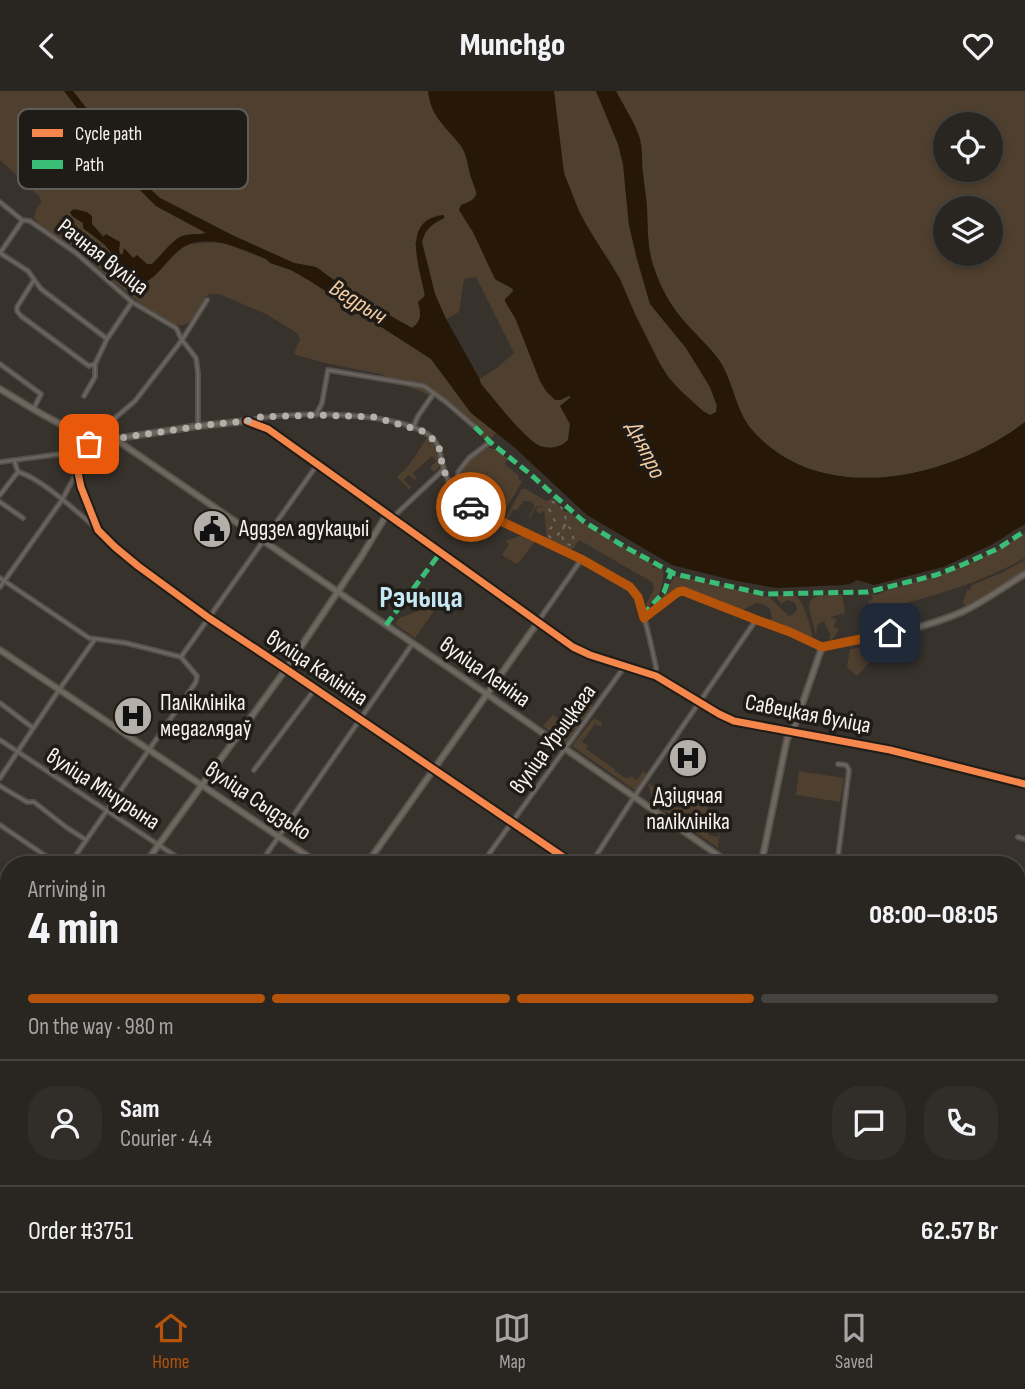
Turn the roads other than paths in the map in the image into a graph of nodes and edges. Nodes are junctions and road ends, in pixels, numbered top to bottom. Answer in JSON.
{"nodes":[{"id":1,"x":0,"y":202,"type":"edge"},
{"id":2,"x":22,"y":220,"type":"junction"},
{"id":3,"x":0,"y":253,"type":"edge"},
{"id":4,"x":34,"y":280,"type":"junction"},
{"id":5,"x":207,"y":300,"type":"dead end"},
{"id":6,"x":132,"y":302,"type":"junction"},
{"id":7,"x":107,"y":339,"type":"junction"},
{"id":8,"x":182,"y":340,"type":"junction"},
{"id":9,"x":0,"y":364,"type":"edge"},
{"id":10,"x":95,"y":364,"type":"junction"},
{"id":11,"x":0,"y":389,"type":"edge"},
{"id":12,"x":434,"y":393,"type":"junction"},
{"id":13,"x":84,"y":396,"type":"dead end"},
{"id":14,"x":34,"y":408,"type":"junction"},
{"id":15,"x":316,"y":415,"type":"junction"},
{"id":16,"x":247,"y":421,"type":"junction"},
{"id":17,"x":198,"y":426,"type":"junction"},
{"id":18,"x":475,"y":427,"type":"dead end"},
{"id":19,"x":413,"y":428,"type":"junction"},
{"id":20,"x":95,"y":437,"type":"junction"},
{"id":21,"x":114,"y":439,"type":"junction"},
{"id":22,"x":490,"y":442,"type":"dead end"},
{"id":23,"x":83,"y":451,"type":"junction"},
{"id":24,"x":68,"y":453,"type":"junction"},
{"id":25,"x":14,"y":460,"type":"junction"},
{"id":26,"x":0,"y":462,"type":"edge"},
{"id":27,"x":317,"y":465,"type":"junction"},
{"id":28,"x":443,"y":469,"type":"junction"},
{"id":29,"x":78,"y":470,"type":"junction"},
{"id":30,"x":18,"y":471,"type":"junction"},
{"id":31,"x":0,"y":495,"type":"edge"},
{"id":32,"x":62,"y":500,"type":"junction"},
{"id":33,"x":0,"y":502,"type":"edge"},
{"id":34,"x":469,"y":506,"type":"junction"},
{"id":35,"x":389,"y":516,"type":"junction"},
{"id":36,"x":23,"y":518,"type":"dead end"},
{"id":37,"x":98,"y":530,"type":"junction"},
{"id":38,"x":263,"y":541,"type":"junction"},
{"id":39,"x":581,"y":559,"type":"junction"},
{"id":40,"x":1025,"y":574,"type":"edge"},
{"id":41,"x":2,"y":579,"type":"edge"},
{"id":42,"x":0,"y":587,"type":"edge"},
{"id":43,"x":337,"y":591,"type":"junction"},
{"id":44,"x":209,"y":618,"type":"junction"},
{"id":45,"x":644,"y":618,"type":"junction"},
{"id":46,"x":757,"y":620,"type":"junction"},
{"id":47,"x":538,"y":622,"type":"junction"},
{"id":48,"x":95,"y":639,"type":"junction"},
{"id":49,"x":413,"y":643,"type":"junction"},
{"id":50,"x":822,"y":647,"type":"junction"},
{"id":51,"x":0,"y":650,"type":"edge"},
{"id":52,"x":181,"y":657,"type":"junction"},
{"id":53,"x":626,"y":666,"type":"junction"},
{"id":54,"x":286,"y":669,"type":"junction"},
{"id":55,"x":656,"y":676,"type":"junction"},
{"id":56,"x":315,"y":689,"type":"junction"},
{"id":57,"x":59,"y":690,"type":"junction"},
{"id":58,"x":486,"y":694,"type":"junction"},
{"id":59,"x":699,"y":702,"type":"junction"},
{"id":60,"x":0,"y":703,"type":"edge"},
{"id":61,"x":359,"y":719,"type":"junction"},
{"id":62,"x":33,"y":728,"type":"junction"},
{"id":63,"x":791,"y":731,"type":"junction"},
{"id":64,"x":0,"y":740,"type":"edge"},
{"id":65,"x":566,"y":749,"type":"junction"},
{"id":66,"x":149,"y":750,"type":"junction"},
{"id":67,"x":18,"y":752,"type":"junction"},
{"id":68,"x":838,"y":764,"type":"dead end"},
{"id":69,"x":434,"y":768,"type":"junction"},
{"id":70,"x":254,"y":770,"type":"dead end"},
{"id":71,"x":0,"y":778,"type":"edge"},
{"id":72,"x":201,"y":784,"type":"junction"},
{"id":73,"x":1025,"y":784,"type":"edge"},
{"id":74,"x":0,"y":786,"type":"edge"},
{"id":75,"x":634,"y":796,"type":"junction"},
{"id":76,"x":108,"y":810,"type":"junction"},
{"id":77,"x":511,"y":821,"type":"junction"},
{"id":78,"x":0,"y":825,"type":"edge"},
{"id":79,"x":278,"y":836,"type":"junction"},
{"id":80,"x":1018,"y":837,"type":"dead end"},
{"id":81,"x":1025,"y":839,"type":"edge"},
{"id":82,"x":86,"y":840,"type":"junction"},
{"id":83,"x":159,"y":845,"type":"junction"},
{"id":84,"x":46,"y":856,"type":"edge"},
{"id":85,"x":75,"y":856,"type":"edge"},
{"id":86,"x":151,"y":856,"type":"edge"},
{"id":87,"x":175,"y":856,"type":"edge"},
{"id":88,"x":264,"y":856,"type":"edge"},
{"id":89,"x":308,"y":856,"type":"edge"},
{"id":90,"x":372,"y":856,"type":"edge"},
{"id":91,"x":487,"y":856,"type":"edge"},
{"id":92,"x":562,"y":856,"type":"edge"},
{"id":93,"x":596,"y":856,"type":"edge"},
{"id":94,"x":719,"y":856,"type":"edge"},
{"id":95,"x":763,"y":856,"type":"edge"},
{"id":96,"x":838,"y":856,"type":"edge"}],
"edges":[{"from":1,"to":2,"type":"street","name":"Рачная вуліца"},
{"from":2,"to":3,"type":"street"},
{"from":2,"to":6,"type":"street","name":"Рачная вуліца"},
{"from":3,"to":4,"type":"street"},
{"from":4,"to":7,"type":"street"},
{"from":4,"to":10,"type":"street"},
{"from":5,"to":8,"type":"street"},
{"from":6,"to":7,"type":"street"},
{"from":6,"to":8,"type":"street","name":"Рачная вуліца"},
{"from":7,"to":10,"type":"street"},
{"from":8,"to":17,"type":"street","name":"Рачная вуліца"},
{"from":8,"to":20,"type":"street"},
{"from":9,"to":14,"type":"street"},
{"from":10,"to":13,"type":"street"},
{"from":11,"to":14,"type":"street"},
{"from":12,"to":15,"type":"street"},
{"from":12,"to":18,"type":"street"},
{"from":12,"to":19,"type":"street"},
{"from":14,"to":20,"type":"street"},
{"from":15,"to":16,"type":"street"},
{"from":15,"to":19,"type":"street"},
{"from":16,"to":17,"type":"street"},
{"from":16,"to":27,"type":"street","name":"Савецкая вуліца"},
{"from":17,"to":21,"type":"street"},
{"from":19,"to":28,"type":"street"},
{"from":20,"to":21,"type":"street"},
{"from":20,"to":23,"type":"street"},
{"from":21,"to":38,"type":"street","name":"вуліца Леніна"},
{"from":22,"to":34,"type":"street"},
{"from":23,"to":24,"type":"street"},
{"from":23,"to":29,"type":"street"},
{"from":24,"to":25,"type":"street"},
{"from":24,"to":29,"type":"street","name":"вуліца Калініна"},
{"from":25,"to":26,"type":"street"},
{"from":25,"to":30,"type":"street"},
{"from":27,"to":35,"type":"street","name":"Савецкая вуліца"},
{"from":27,"to":38,"type":"street"},
{"from":28,"to":34,"type":"street"},
{"from":28,"to":35,"type":"street"},
{"from":29,"to":32,"type":"street"},
{"from":29,"to":37,"type":"street","name":"вуліца Калініна"},
{"from":30,"to":31,"type":"street"},
{"from":30,"to":32,"type":"street"},
{"from":32,"to":37,"type":"street"},
{"from":32,"to":41,"type":"street"},
{"from":33,"to":36,"type":"street"},
{"from":34,"to":39,"type":"street"},
{"from":35,"to":43,"type":"street"},
{"from":35,"to":47,"type":"street","name":"Савецкая вуліца"},
{"from":37,"to":44,"type":"street","name":"вуліца Калініна"},
{"from":38,"to":43,"type":"street","name":"вуліца Леніна"},
{"from":38,"to":44,"type":"street"},
{"from":39,"to":45,"type":"street"},
{"from":39,"to":47,"type":"street"},
{"from":40,"to":50,"type":"street"},
{"from":41,"to":42,"type":"street"},
{"from":41,"to":48,"type":"street"},
{"from":43,"to":49,"type":"street","name":"вуліца Леніна"},
{"from":43,"to":54,"type":"street"},
{"from":44,"to":52,"type":"street"},
{"from":44,"to":54,"type":"street","name":"вуліца Калініна"},
{"from":45,"to":46,"type":"street"},
{"from":45,"to":55,"type":"street"},
{"from":46,"to":50,"type":"street"},
{"from":46,"to":59,"type":"street"},
{"from":47,"to":53,"type":"street","name":"Савецкая вуліца"},
{"from":47,"to":58,"type":"street"},
{"from":48,"to":52,"type":"street"},
{"from":48,"to":57,"type":"street"},
{"from":49,"to":58,"type":"street","name":"вуліца Леніна"},
{"from":49,"to":61,"type":"street"},
{"from":50,"to":63,"type":"street"},
{"from":51,"to":57,"type":"street","name":"вуліца Сыдзько"},
{"from":52,"to":66,"type":"street"},
{"from":53,"to":55,"type":"street","name":"Савецкая вуліца"},
{"from":53,"to":65,"type":"street","name":"вуліца Урыцкага"},
{"from":54,"to":56,"type":"street","name":"вуліца Калініна"},
{"from":54,"to":72,"type":"street"},
{"from":55,"to":59,"type":"street","name":"Савецкая вуліца"},
{"from":56,"to":61,"type":"street","name":"вуліца Калініна"},
{"from":56,"to":70,"type":"street"},
{"from":57,"to":62,"type":"street"},
{"from":57,"to":66,"type":"street","name":"вуліца Сыдзько"},
{"from":58,"to":65,"type":"street","name":"вуліца Леніна"},
{"from":58,"to":69,"type":"street"},
{"from":59,"to":63,"type":"street","name":"Савецкая вуліца"},
{"from":59,"to":75,"type":"street"},
{"from":60,"to":62,"type":"street"},
{"from":61,"to":69,"type":"street","name":"вуліца Калініна"},
{"from":61,"to":79,"type":"street"},
{"from":62,"to":67,"type":"street"},
{"from":63,"to":73,"type":"street","name":"Савецкая вуліца"},
{"from":63,"to":95,"type":"street"},
{"from":64,"to":67,"type":"street","name":"вуліца Мічурына"},
{"from":65,"to":75,"type":"street","name":"вуліца Леніна"},
{"from":65,"to":77,"type":"street","name":"вуліца Урыцкага"},
{"from":66,"to":72,"type":"street","name":"вуліца Сыдзько"},
{"from":66,"to":76,"type":"street"},
{"from":67,"to":71,"type":"street"},
{"from":67,"to":76,"type":"street","name":"вуліца Мічурына"},
{"from":68,"to":96,"type":"street"},
{"from":69,"to":77,"type":"street","name":"вуліца Калініна"},
{"from":69,"to":90,"type":"street"},
{"from":72,"to":79,"type":"street","name":"вуліца Сыдзько"},
{"from":72,"to":83,"type":"street"},
{"from":74,"to":82,"type":"street"},
{"from":75,"to":93,"type":"street"},
{"from":75,"to":94,"type":"street","name":"вуліца Леніна"},
{"from":76,"to":82,"type":"street"},
{"from":76,"to":83,"type":"street","name":"вуліца Мічурына"},
{"from":77,"to":91,"type":"street","name":"вуліца Урыцкага"},
{"from":77,"to":92,"type":"street","name":"вуліца Калініна"},
{"from":78,"to":84,"type":"street"},
{"from":79,"to":88,"type":"street"},
{"from":79,"to":89,"type":"street","name":"вуліца Сыдзько"},
{"from":80,"to":81,"type":"street"},
{"from":82,"to":85,"type":"street"},
{"from":83,"to":86,"type":"street"},
{"from":83,"to":87,"type":"street","name":"вуліца Мічурына"}]}
